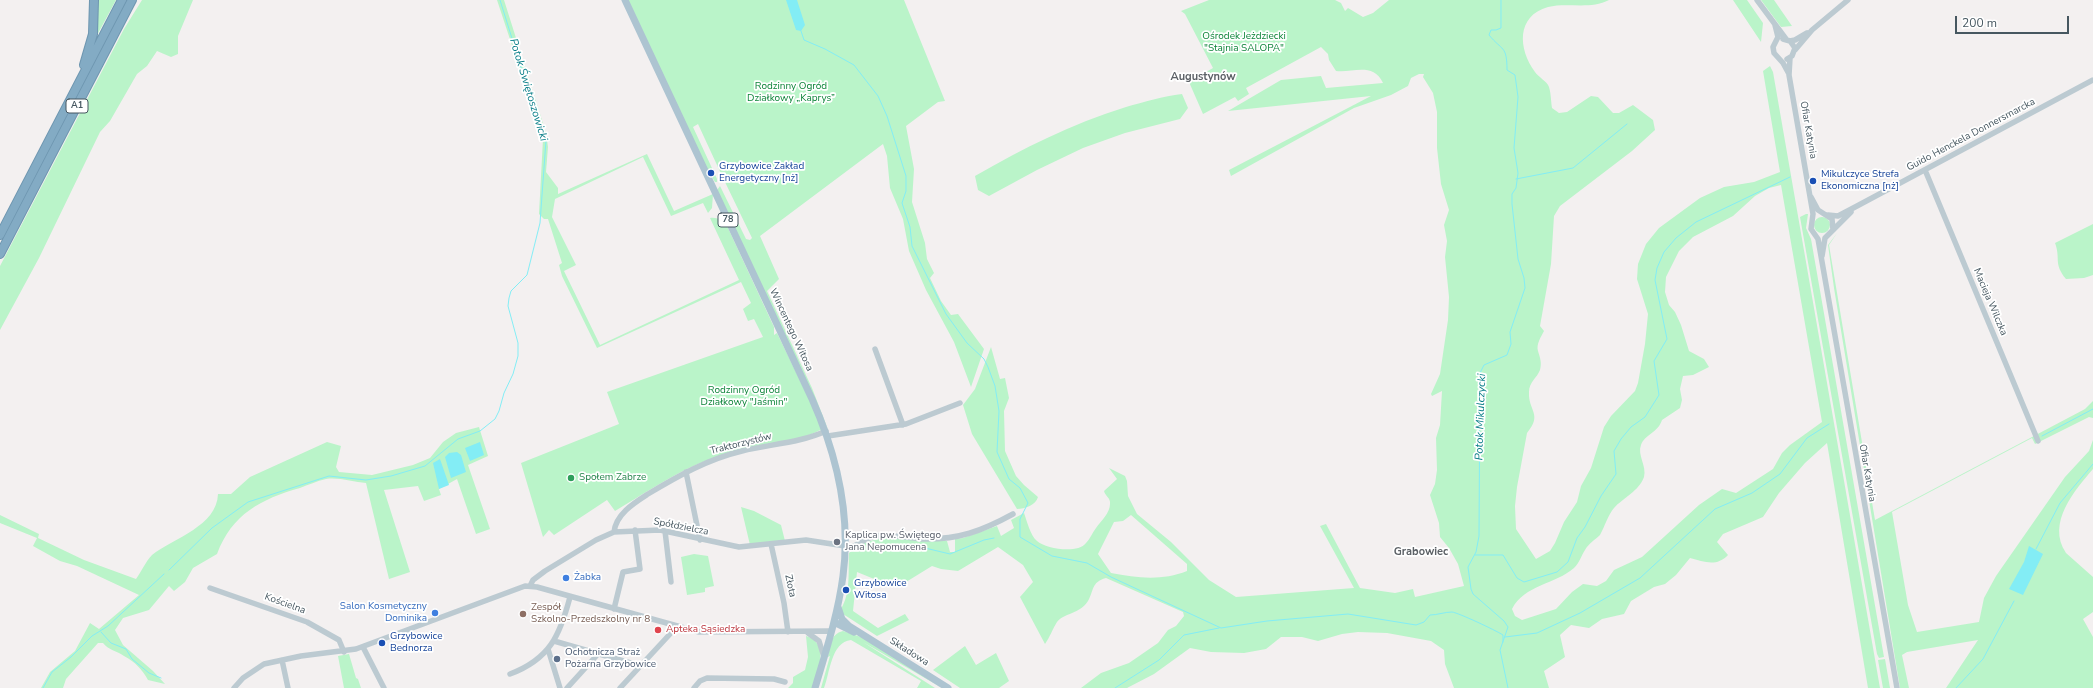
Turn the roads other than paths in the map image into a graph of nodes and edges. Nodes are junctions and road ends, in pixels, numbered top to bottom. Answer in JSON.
{"nodes":[{"id":1,"x":94,"y":0,"type":"edge"},
{"id":2,"x":122,"y":0,"type":"edge"},
{"id":3,"x":132,"y":0,"type":"edge"},
{"id":4,"x":139,"y":0,"type":"edge"},
{"id":5,"x":625,"y":0,"type":"edge"},
{"id":6,"x":1757,"y":0,"type":"edge"},
{"id":7,"x":1848,"y":0,"type":"edge"},
{"id":8,"x":1775,"y":25,"type":"junction"},
{"id":9,"x":1812,"y":30,"type":"junction"},
{"id":10,"x":116,"y":32,"type":"junction"},
{"id":11,"x":1788,"y":40,"type":"junction"},
{"id":12,"x":1776,"y":42,"type":"junction"},
{"id":13,"x":1795,"y":50,"type":"junction"},
{"id":14,"x":1790,"y":58,"type":"junction"},
{"id":15,"x":1780,"y":59,"type":"junction"},
{"id":16,"x":1789,"y":75,"type":"junction"},
{"id":17,"x":2093,"y":80,"type":"edge"},
{"id":18,"x":77,"y":87,"type":"junction"},
{"id":19,"x":1925,"y":170,"type":"junction"},
{"id":20,"x":1809,"y":189,"type":"junction"},
{"id":21,"x":1857,"y":206,"type":"junction"},
{"id":22,"x":1826,"y":215,"type":"junction"},
{"id":23,"x":1812,"y":220,"type":"junction"},
{"id":24,"x":1833,"y":230,"type":"junction"},
{"id":25,"x":1815,"y":234,"type":"junction"},
{"id":26,"x":0,"y":235,"type":"edge"},
{"id":27,"x":1827,"y":236,"type":"junction"},
{"id":28,"x":0,"y":254,"type":"edge"},
{"id":29,"x":1821,"y":261,"type":"junction"},
{"id":30,"x":875,"y":349,"type":"dead end"},
{"id":31,"x":960,"y":404,"type":"dead end"},
{"id":32,"x":903,"y":425,"type":"junction"},
{"id":33,"x":827,"y":434,"type":"junction"},
{"id":34,"x":2038,"y":441,"type":"dead end"},
{"id":35,"x":686,"y":472,"type":"junction"},
{"id":36,"x":1013,"y":514,"type":"dead end"},
{"id":37,"x":635,"y":530,"type":"junction"},
{"id":38,"x":664,"y":531,"type":"junction"},
{"id":39,"x":614,"y":532,"type":"junction"},
{"id":40,"x":700,"y":540,"type":"junction"},
{"id":41,"x":771,"y":544,"type":"junction"},
{"id":42,"x":845,"y":548,"type":"junction"},
{"id":43,"x":671,"y":582,"type":"dead end"},
{"id":44,"x":530,"y":586,"type":"junction"},
{"id":45,"x":210,"y":588,"type":"dead end"},
{"id":46,"x":570,"y":597,"type":"junction"},
{"id":47,"x":838,"y":607,"type":"junction"},
{"id":48,"x":614,"y":609,"type":"junction"},
{"id":49,"x":834,"y":622,"type":"junction"},
{"id":50,"x":675,"y":626,"type":"junction"},
{"id":51,"x":848,"y":628,"type":"junction"},
{"id":52,"x":821,"y":630,"type":"junction"},
{"id":53,"x":788,"y":632,"type":"junction"},
{"id":54,"x":803,"y":632,"type":"junction"},
{"id":55,"x":829,"y":638,"type":"junction"},
{"id":56,"x":819,"y":641,"type":"junction"},
{"id":57,"x":554,"y":642,"type":"junction"},
{"id":58,"x":363,"y":647,"type":"junction"},
{"id":59,"x":548,"y":649,"type":"junction"},
{"id":60,"x":344,"y":652,"type":"junction"},
{"id":61,"x":598,"y":654,"type":"junction"},
{"id":62,"x":824,"y":657,"type":"junction"},
{"id":63,"x":282,"y":660,"type":"junction"},
{"id":64,"x":641,"y":666,"type":"junction"},
{"id":65,"x":510,"y":674,"type":"dead end"},
{"id":66,"x":785,"y":682,"type":"dead end"},
{"id":67,"x":234,"y":688,"type":"edge"},
{"id":68,"x":288,"y":688,"type":"edge"},
{"id":69,"x":384,"y":688,"type":"edge"},
{"id":70,"x":560,"y":688,"type":"edge"},
{"id":71,"x":567,"y":688,"type":"edge"},
{"id":72,"x":620,"y":688,"type":"edge"},
{"id":73,"x":694,"y":688,"type":"edge"},
{"id":74,"x":815,"y":688,"type":"edge"},
{"id":75,"x":948,"y":688,"type":"edge"},
{"id":76,"x":1897,"y":688,"type":"edge"}],
"edges":[{"from":1,"to":18,"type":"highway"},
{"from":2,"to":18,"type":"highway","number":"A1"},
{"from":3,"to":10,"type":"highway","number":"A1"},
{"from":4,"to":10,"type":"highway"},
{"from":5,"to":33,"type":"main road","name":"Wincentego Witosa","number":"78"},
{"from":6,"to":8,"type":"street"},
{"from":7,"to":9,"type":"street"},
{"from":8,"to":11,"type":"street"},
{"from":8,"to":12,"type":"street"},
{"from":9,"to":11,"type":"street"},
{"from":9,"to":13,"type":"street"},
{"from":10,"to":28,"type":"highway","number":"A1"},
{"from":11,"to":12,"type":"street"},
{"from":11,"to":13,"type":"street"},
{"from":12,"to":15,"type":"street"},
{"from":13,"to":14,"type":"street"},
{"from":14,"to":15,"type":"street"},
{"from":14,"to":16,"type":"street","name":"Ofiar Katynia"},
{"from":15,"to":16,"type":"street","name":"Ofiar Katynia"},
{"from":16,"to":20,"type":"street","name":"Ofiar Katynia"},
{"from":17,"to":19,"type":"street","name":"Guido Henckela Donnersmarcka"},
{"from":18,"to":26,"type":"highway","number":"A1"},
{"from":19,"to":21,"type":"street","name":"Guido Henckela Donnersmarcka"},
{"from":19,"to":34,"type":"street","name":"Macieja Wilczka"},
{"from":20,"to":22,"type":"street","name":"Ofiar Katynia"},
{"from":20,"to":23,"type":"street","name":"Ofiar Katynia"},
{"from":21,"to":22,"type":"street","name":"Guido Henckela Donnersmarcka"},
{"from":21,"to":24,"type":"street","name":"Guido Henckela Donnersmarcka"},
{"from":22,"to":23,"type":"street"},
{"from":22,"to":24,"type":"street","name":"Ofiar Katynia"},
{"from":23,"to":25,"type":"street","name":"Ofiar Katynia"},
{"from":24,"to":27,"type":"street","name":"Ofiar Katynia"},
{"from":25,"to":27,"type":"street"},
{"from":25,"to":29,"type":"street","name":"Ofiar Katynia"},
{"from":27,"to":29,"type":"street","name":"Ofiar Katynia"},
{"from":29,"to":76,"type":"street","name":"Ofiar Katynia"},
{"from":30,"to":32,"type":"street"},
{"from":31,"to":32,"type":"street","name":"Traktorzystów"},
{"from":32,"to":33,"type":"street","name":"Traktorzystów"},
{"from":33,"to":35,"type":"street","name":"Traktorzystów"},
{"from":33,"to":42,"type":"main road","name":"Wincentego Witosa","number":"78"},
{"from":35,"to":39,"type":"street","name":"Traktorzystów"},
{"from":35,"to":40,"type":"street"},
{"from":36,"to":42,"type":"street"},
{"from":37,"to":38,"type":"street","name":"Spółdzielcza"},
{"from":37,"to":39,"type":"street","name":"Spółdzielcza"},
{"from":37,"to":48,"type":"street"},
{"from":38,"to":40,"type":"street","name":"Spółdzielcza"},
{"from":38,"to":43,"type":"street"},
{"from":39,"to":44,"type":"street","name":"Spółdzielcza"},
{"from":40,"to":41,"type":"street","name":"Spółdzielcza"},
{"from":41,"to":42,"type":"street","name":"Spółdzielcza"},
{"from":41,"to":53,"type":"street","name":"Złota"},
{"from":42,"to":47,"type":"main road","name":"Wincentego Witosa","number":"78"},
{"from":44,"to":46,"type":"street"},
{"from":44,"to":58,"type":"street"},
{"from":45,"to":60,"type":"street","name":"Kościelna"},
{"from":46,"to":48,"type":"street"},
{"from":46,"to":57,"type":"street"},
{"from":47,"to":49,"type":"main road","name":"Wincentego Witosa","number":"78"},
{"from":47,"to":51,"type":"main road","name":"Składowa"},
{"from":48,"to":50,"type":"street"},
{"from":49,"to":51,"type":"main road","name":"Składowa"},
{"from":49,"to":52,"type":"street"},
{"from":49,"to":55,"type":"main road","name":"Wincentego Witosa","number":"78"},
{"from":50,"to":53,"type":"street"},
{"from":50,"to":64,"type":"street"},
{"from":51,"to":55,"type":"main road"},
{"from":51,"to":75,"type":"main road","name":"Składowa"},
{"from":52,"to":54,"type":"street"},
{"from":52,"to":55,"type":"street"},
{"from":53,"to":54,"type":"street"},
{"from":54,"to":56,"type":"street"},
{"from":55,"to":56,"type":"street"},
{"from":55,"to":62,"type":"main road","name":"Wincentego Witosa","number":"78"},
{"from":56,"to":62,"type":"street"},
{"from":57,"to":59,"type":"street"},
{"from":57,"to":61,"type":"street"},
{"from":58,"to":60,"type":"street"},
{"from":58,"to":69,"type":"street"},
{"from":59,"to":65,"type":"street"},
{"from":59,"to":70,"type":"street"},
{"from":60,"to":63,"type":"street"},
{"from":61,"to":64,"type":"street"},
{"from":61,"to":71,"type":"street"},
{"from":62,"to":74,"type":"main road","name":"Wincentego Witosa","number":"78"},
{"from":63,"to":67,"type":"street"},
{"from":63,"to":68,"type":"street"},
{"from":64,"to":72,"type":"street"},
{"from":66,"to":73,"type":"street"}]}
